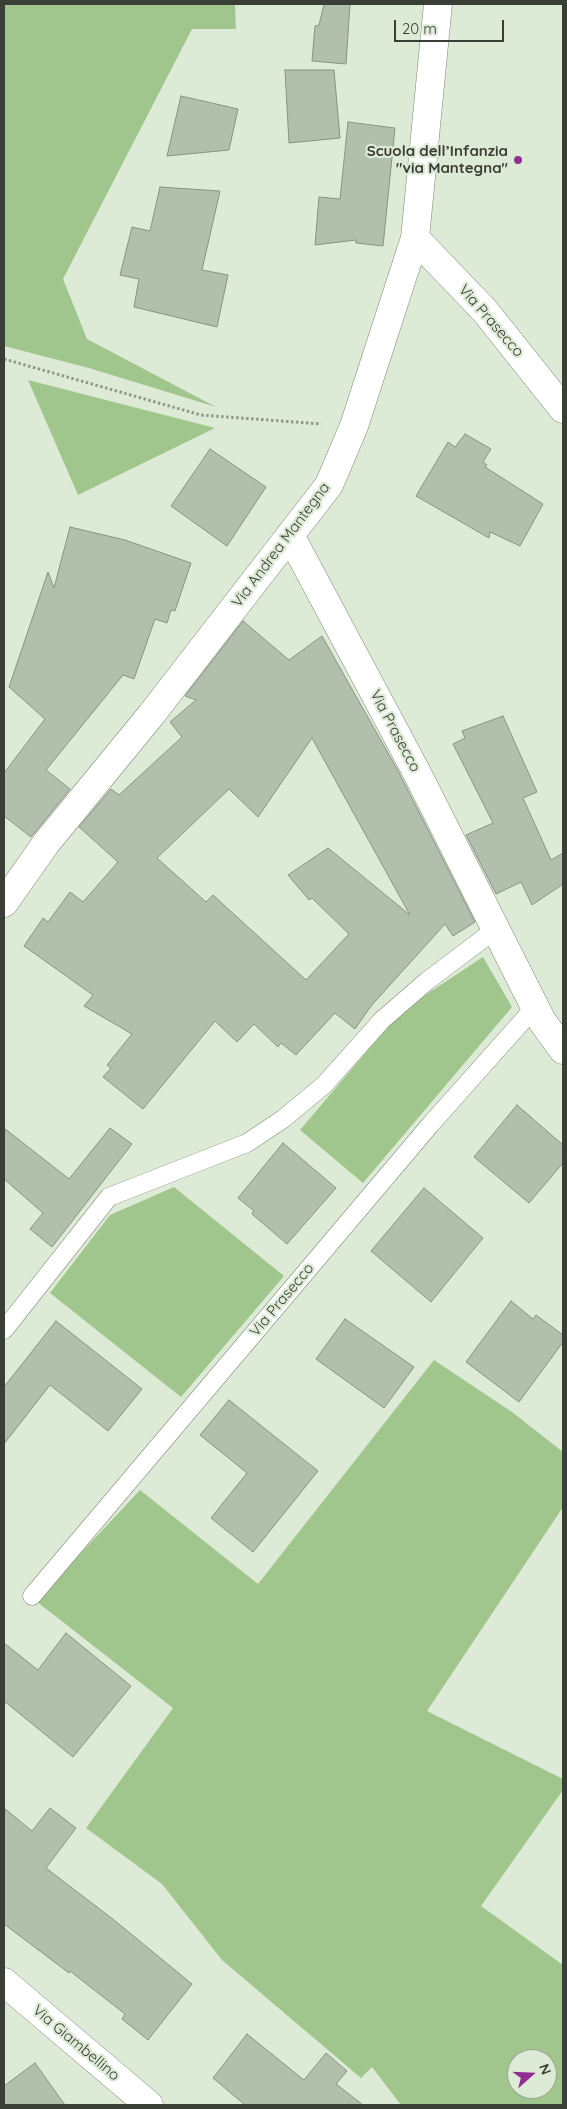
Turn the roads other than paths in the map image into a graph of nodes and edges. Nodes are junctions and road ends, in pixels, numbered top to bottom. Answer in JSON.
{"nodes":[{"id":1,"x":438,"y":4,"type":"edge"},
{"id":2,"x":415,"y":238,"type":"junction"},
{"id":3,"x":563,"y":409,"type":"edge"},
{"id":4,"x":290,"y":535,"type":"junction"},
{"id":5,"x":4,"y":904,"type":"edge"},
{"id":6,"x":496,"y":928,"type":"junction"},
{"id":7,"x":535,"y":1007,"type":"junction"},
{"id":8,"x":563,"y":1050,"type":"edge"},
{"id":9,"x":4,"y":1330,"type":"edge"},
{"id":10,"x":32,"y":1596,"type":"dead end"},
{"id":11,"x":4,"y":1982,"type":"edge"},
{"id":12,"x":149,"y":2105,"type":"edge"}],
"edges":[{"from":1,"to":2,"type":"street","name":"Via Andrea Mantegna"},
{"from":2,"to":3,"type":"street","name":"Via Prasecco"},
{"from":2,"to":4,"type":"street","name":"Via Andrea Mantegna"},
{"from":4,"to":5,"type":"street","name":"Via Andrea Mantegna"},
{"from":4,"to":6,"type":"street","name":"Via Prasecco"},
{"from":6,"to":7,"type":"street","name":"Via Prasecco"},
{"from":6,"to":9,"type":"lane"},
{"from":7,"to":8,"type":"street","name":"Via Prasecco"},
{"from":7,"to":10,"type":"lane","name":"Via Prasecco"},
{"from":11,"to":12,"type":"street","name":"Via Giambellino"}]}
